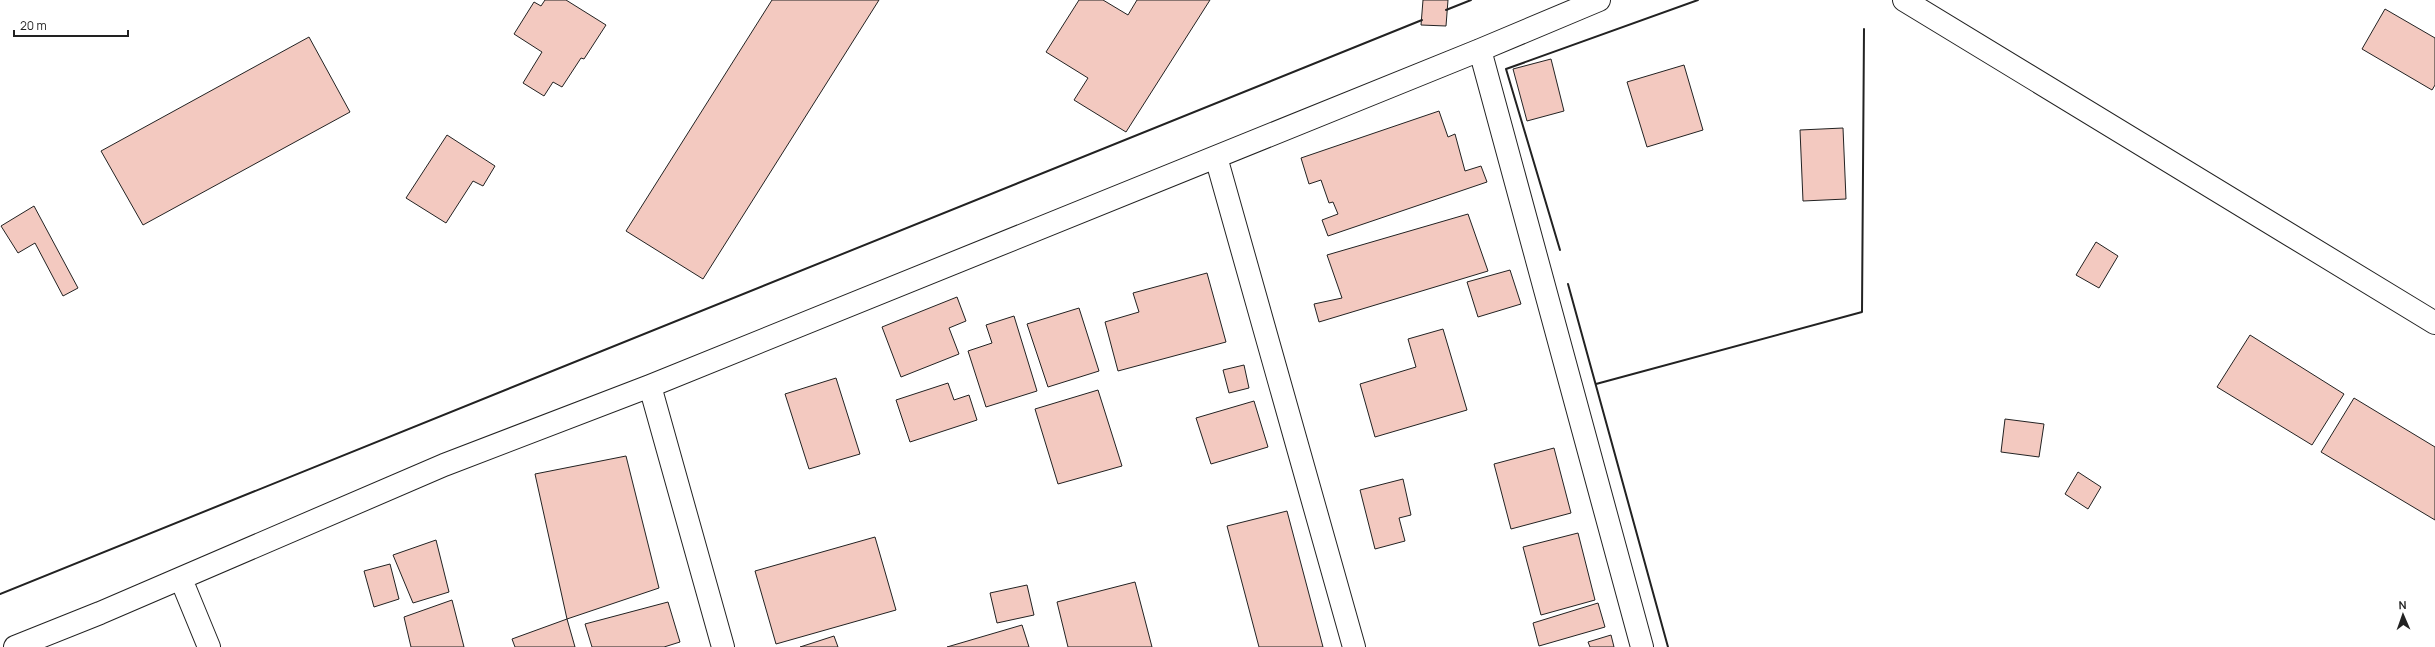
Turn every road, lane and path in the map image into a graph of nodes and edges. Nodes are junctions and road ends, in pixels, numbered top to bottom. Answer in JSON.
{"nodes":[{"id":1,"x":1599,"y":0,"type":"edge"},
{"id":2,"x":1904,"y":0,"type":"edge"},
{"id":3,"x":1480,"y":50,"type":"junction"},
{"id":4,"x":1216,"y":157,"type":"junction"},
{"id":5,"x":2434,"y":320,"type":"edge"},
{"id":6,"x":650,"y":386,"type":"junction"},
{"id":7,"x":181,"y":579,"type":"junction"},
{"id":8,"x":15,"y":647,"type":"edge"},
{"id":9,"x":209,"y":647,"type":"edge"},
{"id":10,"x":723,"y":647,"type":"edge"},
{"id":11,"x":1354,"y":647,"type":"edge"},
{"id":12,"x":1642,"y":647,"type":"edge"}],
"edges":[{"from":1,"to":3,"type":"street"},
{"from":2,"to":5,"type":"street"},
{"from":3,"to":4,"type":"street"},
{"from":3,"to":12,"type":"street"},
{"from":4,"to":6,"type":"street"},
{"from":4,"to":11,"type":"street"},
{"from":6,"to":7,"type":"street"},
{"from":6,"to":10,"type":"street"},
{"from":7,"to":8,"type":"street"},
{"from":7,"to":9,"type":"street"}]}
